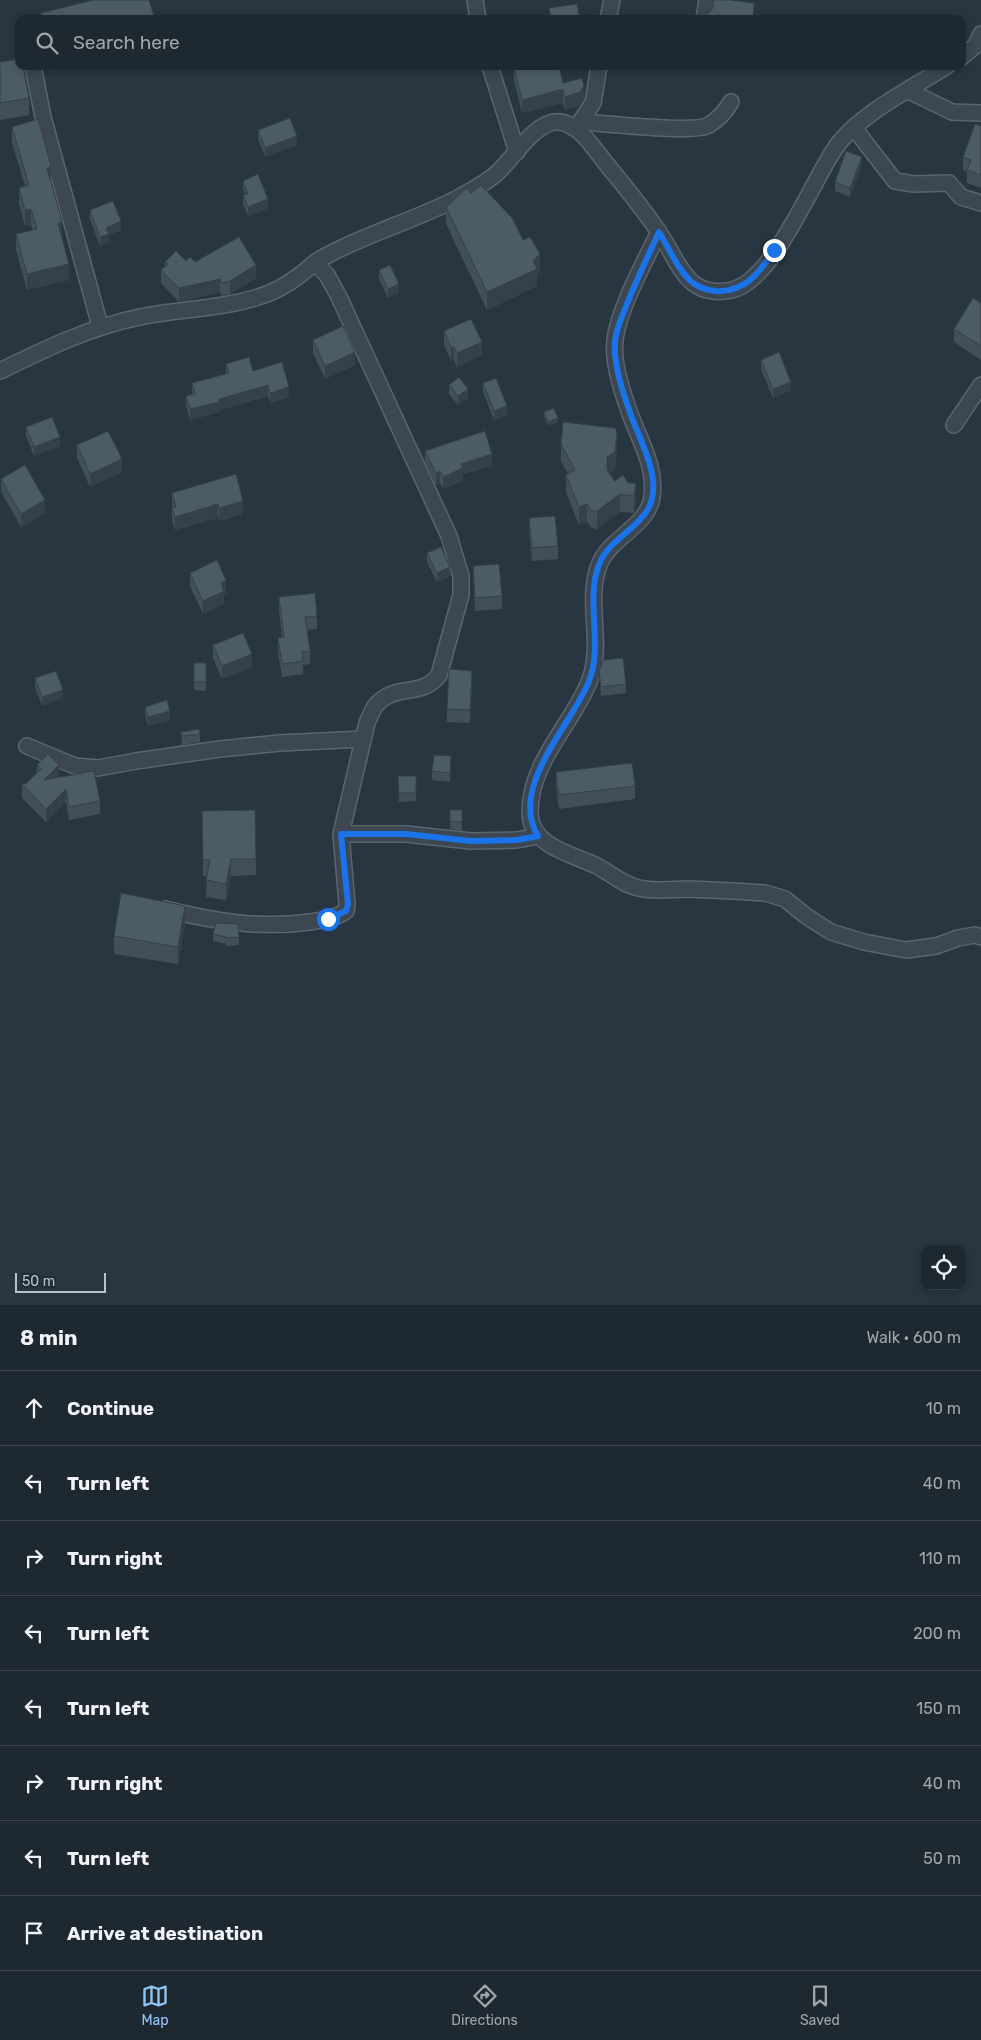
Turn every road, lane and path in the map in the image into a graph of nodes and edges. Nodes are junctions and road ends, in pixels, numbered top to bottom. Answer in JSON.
{"nodes":[{"id":1,"x":475,"y":0,"type":"edge"},
{"id":2,"x":612,"y":0,"type":"edge"},
{"id":3,"x":707,"y":0,"type":"edge"},
{"id":4,"x":477,"y":15,"type":"edge"},
{"id":5,"x":609,"y":15,"type":"edge"},
{"id":6,"x":705,"y":15,"type":"edge"},
{"id":7,"x":981,"y":34,"type":"edge"},
{"id":8,"x":966,"y":54,"type":"edge"},
{"id":9,"x":34,"y":70,"type":"edge"},
{"id":10,"x":491,"y":70,"type":"edge"},
{"id":11,"x":599,"y":70,"type":"edge"},
{"id":12,"x":940,"y":70,"type":"edge"},
{"id":13,"x":908,"y":90,"type":"junction"},
{"id":14,"x":731,"y":102,"type":"dead end"},
{"id":15,"x":981,"y":113,"type":"edge"},
{"id":16,"x":578,"y":126,"type":"junction"},
{"id":17,"x":854,"y":128,"type":"junction"},
{"id":18,"x":517,"y":152,"type":"junction"},
{"id":19,"x":981,"y":202,"type":"edge"},
{"id":20,"x":659,"y":232,"type":"junction"},
{"id":21,"x":315,"y":263,"type":"junction"},
{"id":22,"x":100,"y":326,"type":"junction"},
{"id":23,"x":0,"y":371,"type":"edge"},
{"id":24,"x":981,"y":385,"type":"edge"},
{"id":25,"x":954,"y":425,"type":"dead end"},
{"id":26,"x":363,"y":738,"type":"junction"},
{"id":27,"x":27,"y":746,"type":"dead end"},
{"id":28,"x":341,"y":834,"type":"junction"},
{"id":29,"x":538,"y":836,"type":"junction"},
{"id":30,"x":146,"y":904,"type":"edge"},
{"id":31,"x":981,"y":937,"type":"edge"}],
"edges":[{"from":1,"to":4,"type":"street"},
{"from":2,"to":5,"type":"street"},
{"from":3,"to":6,"type":"street"},
{"from":7,"to":8,"type":"street"},
{"from":9,"to":22,"type":"street"},
{"from":10,"to":18,"type":"street"},
{"from":11,"to":16,"type":"street"},
{"from":12,"to":13,"type":"street"},
{"from":13,"to":15,"type":"street"},
{"from":13,"to":17,"type":"street"},
{"from":14,"to":16,"type":"street"},
{"from":16,"to":18,"type":"street"},
{"from":16,"to":20,"type":"street"},
{"from":17,"to":19,"type":"street"},
{"from":17,"to":20,"type":"street"},
{"from":18,"to":21,"type":"street"},
{"from":20,"to":29,"type":"street"},
{"from":21,"to":22,"type":"street"},
{"from":21,"to":26,"type":"street"},
{"from":22,"to":23,"type":"street"},
{"from":24,"to":25,"type":"street"},
{"from":26,"to":27,"type":"street"},
{"from":26,"to":28,"type":"street"},
{"from":28,"to":29,"type":"street"},
{"from":28,"to":30,"type":"street"},
{"from":29,"to":31,"type":"street"}]}
